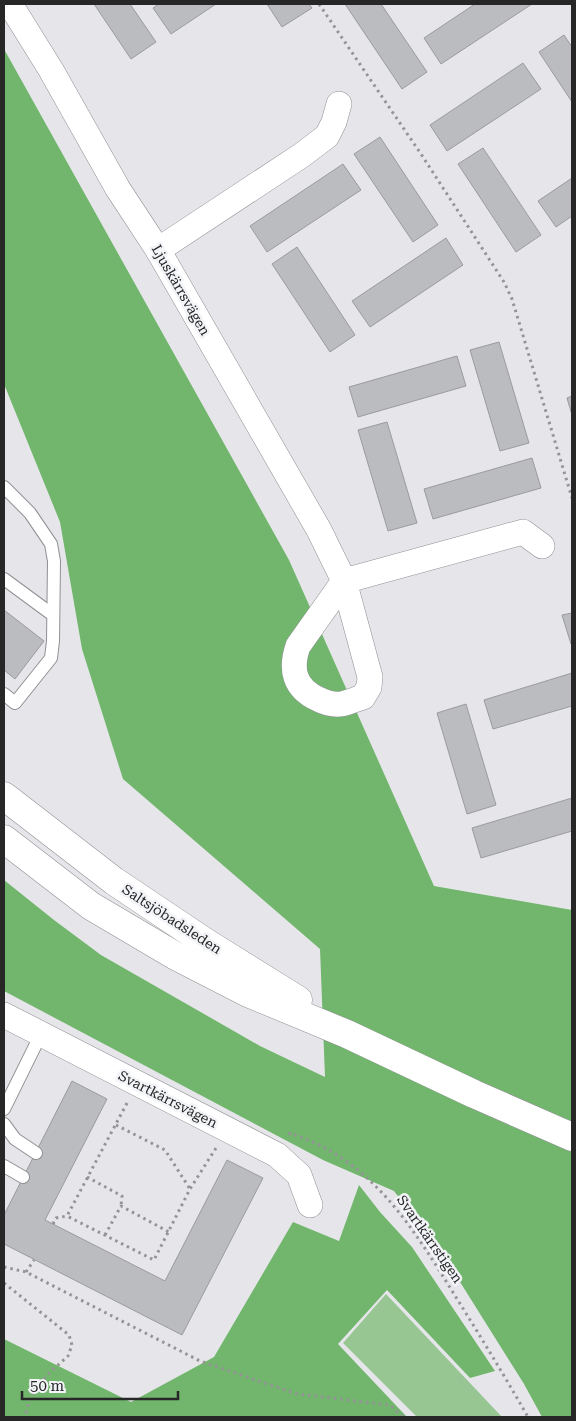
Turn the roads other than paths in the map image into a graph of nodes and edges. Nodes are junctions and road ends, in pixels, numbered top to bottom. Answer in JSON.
{"nodes":[{"id":1,"x":10,"y":4,"type":"edge"},
{"id":2,"x":339,"y":104,"type":"dead end"},
{"id":3,"x":158,"y":250,"type":"junction"},
{"id":4,"x":4,"y":487,"type":"edge"},
{"id":5,"x":542,"y":546,"type":"dead end"},
{"id":6,"x":4,"y":579,"type":"edge"},
{"id":7,"x":54,"y":615,"type":"junction"},
{"id":8,"x":4,"y":694,"type":"edge"},
{"id":9,"x":4,"y":796,"type":"edge"},
{"id":10,"x":4,"y":840,"type":"edge"},
{"id":11,"x":4,"y":1015,"type":"edge"},
{"id":12,"x":41,"y":1034,"type":"junction"},
{"id":13,"x":347,"y":1034,"type":"junction"},
{"id":14,"x":4,"y":1109,"type":"edge"},
{"id":15,"x":4,"y":1124,"type":"edge"},
{"id":16,"x":572,"y":1137,"type":"edge"},
{"id":17,"x":36,"y":1153,"type":"dead end"},
{"id":18,"x":4,"y":1166,"type":"edge"},
{"id":19,"x":23,"y":1177,"type":"dead end"},
{"id":20,"x":310,"y":1205,"type":"dead end"}],
"edges":[{"from":1,"to":3,"type":"street","name":"Ljuskärrsvägen"},
{"from":2,"to":3,"type":"street"},
{"from":3,"to":5,"type":"street","name":"Ljuskärrsvägen"},
{"from":4,"to":7,"type":"lane"},
{"from":6,"to":7,"type":"lane"},
{"from":7,"to":8,"type":"lane"},
{"from":9,"to":13,"type":"main road","name":"Saltsjöbadsleden"},
{"from":10,"to":13,"type":"main road","name":"Saltsjöbadsleden"},
{"from":11,"to":12,"type":"street","name":"Svartkärrsvägen"},
{"from":12,"to":14,"type":"lane"},
{"from":12,"to":20,"type":"street","name":"Svartkärrsvägen"},
{"from":13,"to":16,"type":"main road","name":"Saltsjöbadsleden"},
{"from":15,"to":17,"type":"lane"},
{"from":18,"to":19,"type":"lane"}]}
